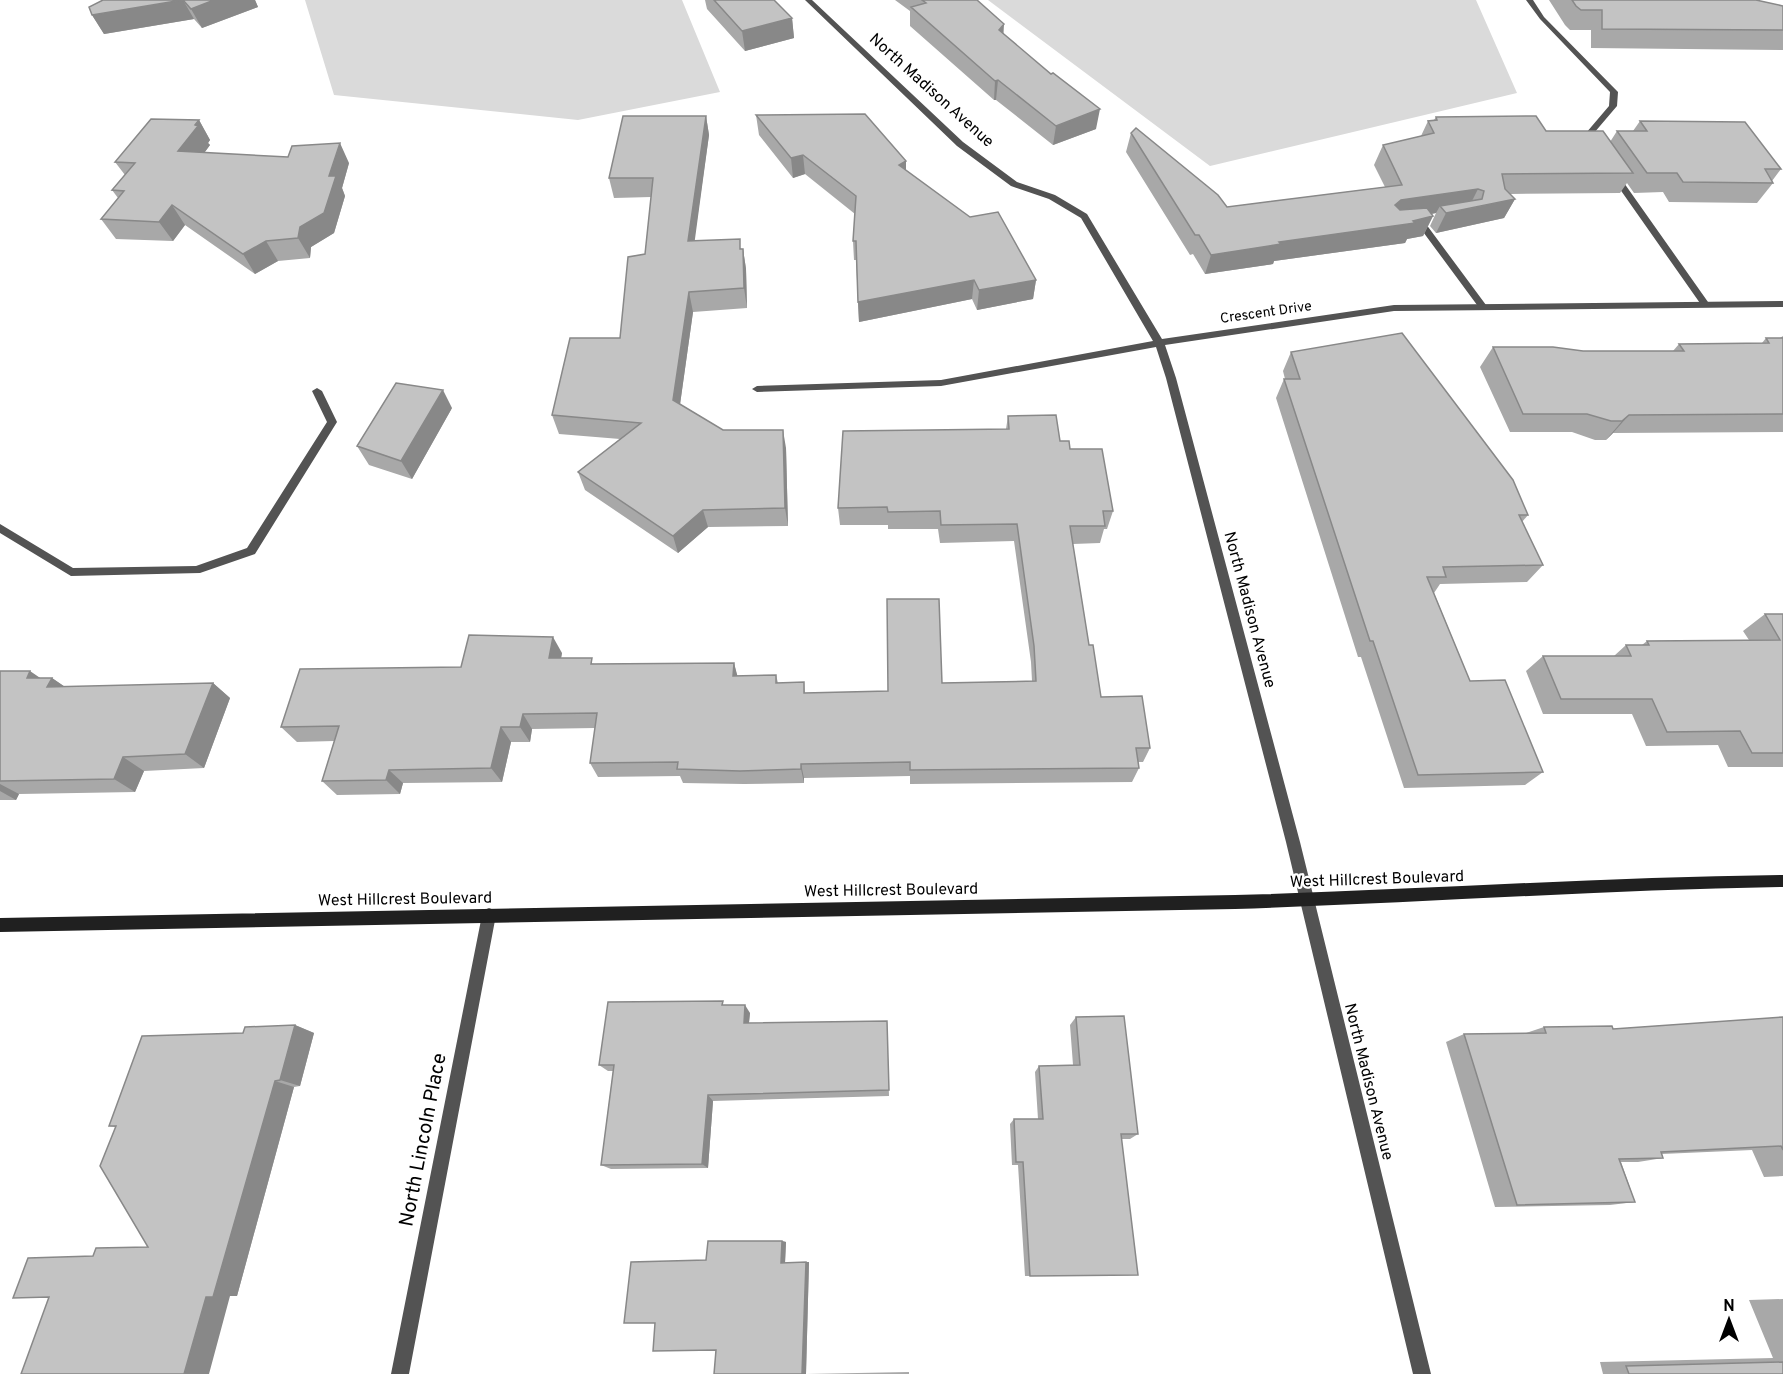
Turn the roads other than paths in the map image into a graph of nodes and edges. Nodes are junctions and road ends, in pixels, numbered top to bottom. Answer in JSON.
{"nodes":[{"id":1,"x":808,"y":0,"type":"edge"},
{"id":2,"x":1529,"y":0,"type":"edge"},
{"id":3,"x":1600,"y":155,"type":"edge"},
{"id":4,"x":1607,"y":165,"type":"edge"},
{"id":5,"x":1420,"y":222,"type":"edge"},
{"id":6,"x":1783,"y":303,"type":"edge"},
{"id":7,"x":1705,"y":304,"type":"junction"},
{"id":8,"x":1483,"y":307,"type":"junction"},
{"id":9,"x":1159,"y":343,"type":"junction"},
{"id":10,"x":757,"y":389,"type":"dead end"},
{"id":11,"x":317,"y":391,"type":"dead end"},
{"id":12,"x":0,"y":528,"type":"edge"},
{"id":13,"x":1783,"y":881,"type":"edge"},
{"id":14,"x":1307,"y":899,"type":"junction"},
{"id":15,"x":489,"y":915,"type":"junction"},
{"id":16,"x":0,"y":925,"type":"edge"},
{"id":17,"x":400,"y":1374,"type":"edge"},
{"id":18,"x":1422,"y":1374,"type":"edge"}],
"edges":[{"from":1,"to":9,"type":"street","name":"North Madison Avenue"},
{"from":2,"to":3,"type":"street"},
{"from":4,"to":7,"type":"street"},
{"from":5,"to":8,"type":"street"},
{"from":6,"to":7,"type":"street","name":"Crescent Drive"},
{"from":7,"to":8,"type":"street","name":"Crescent Drive"},
{"from":8,"to":9,"type":"street","name":"Crescent Drive"},
{"from":9,"to":10,"type":"street","name":"Crescent Drive"},
{"from":9,"to":14,"type":"street","name":"North Madison Avenue"},
{"from":11,"to":12,"type":"street"},
{"from":13,"to":14,"type":"street","name":"West Hillcrest Boulevard"},
{"from":14,"to":15,"type":"street","name":"West Hillcrest Boulevard"},
{"from":14,"to":18,"type":"street","name":"North Madison Avenue"},
{"from":15,"to":16,"type":"street","name":"West Hillcrest Boulevard"},
{"from":15,"to":17,"type":"street","name":"North Lincoln Place"}]}
